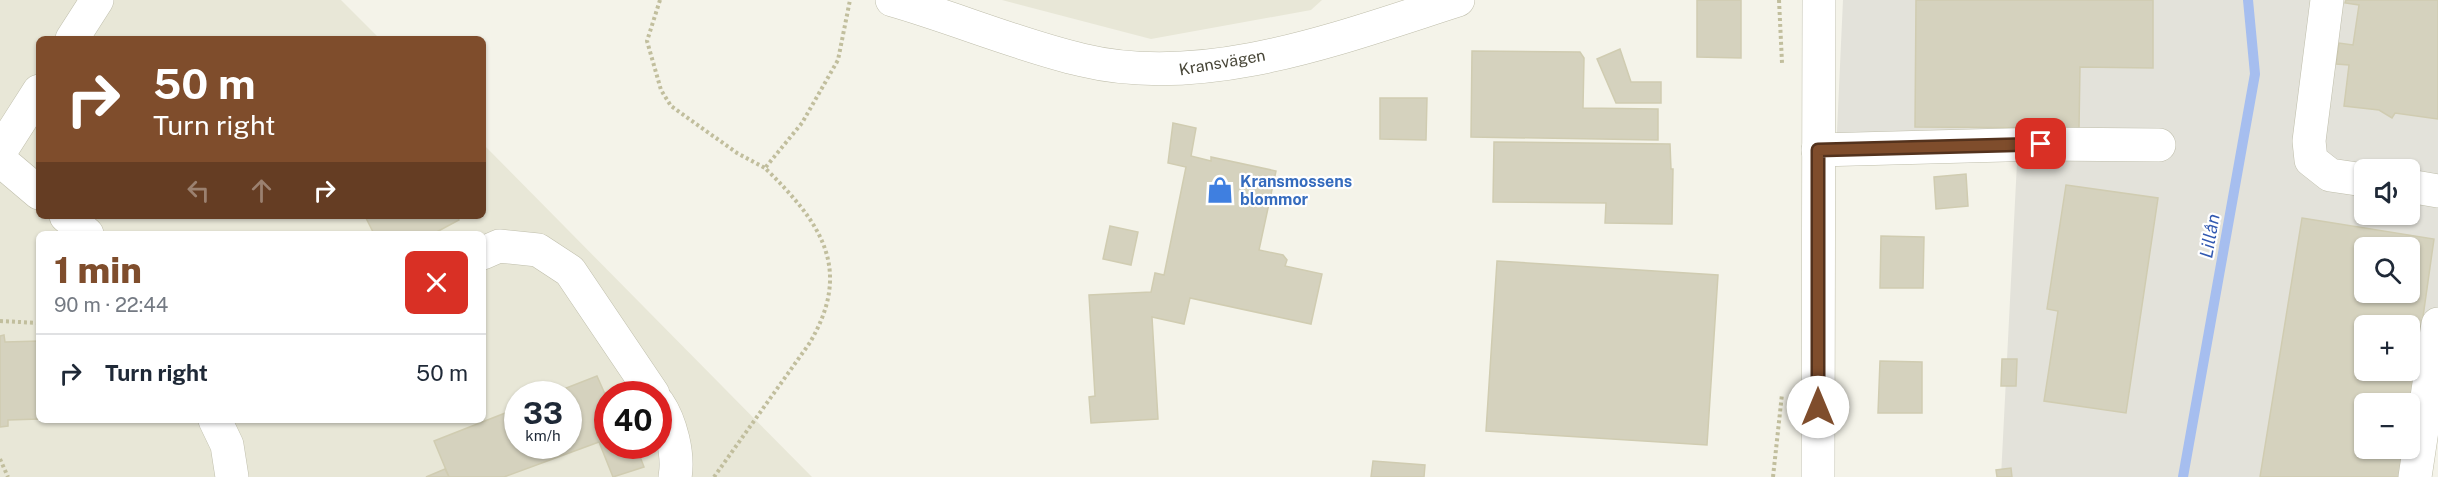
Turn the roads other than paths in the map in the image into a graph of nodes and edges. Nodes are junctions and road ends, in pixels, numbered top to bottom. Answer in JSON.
{"nodes":[{"id":1,"x":97,"y":0,"type":"edge"},
{"id":2,"x":1458,"y":0,"type":"edge"},
{"id":3,"x":1819,"y":0,"type":"edge"},
{"id":4,"x":2327,"y":0,"type":"edge"},
{"id":5,"x":909,"y":2,"type":"edge"},
{"id":6,"x":74,"y":36,"type":"edge"},
{"id":7,"x":36,"y":96,"type":"edge"},
{"id":8,"x":2158,"y":145,"type":"dead end"},
{"id":9,"x":1818,"y":150,"type":"junction"},
{"id":10,"x":0,"y":152,"type":"edge"},
{"id":11,"x":0,"y":160,"type":"edge"},
{"id":12,"x":2354,"y":179,"type":"edge"},
{"id":13,"x":2420,"y":188,"type":"edge"},
{"id":14,"x":36,"y":190,"type":"edge"},
{"id":15,"x":2438,"y":191,"type":"edge"},
{"id":16,"x":70,"y":219,"type":"edge"},
{"id":17,"x":84,"y":231,"type":"edge"},
{"id":18,"x":486,"y":252,"type":"edge"},
{"id":19,"x":2438,"y":324,"type":"edge"},
{"id":20,"x":643,"y":381,"type":"edge"},
{"id":21,"x":216,"y":423,"type":"edge"},
{"id":22,"x":672,"y":440,"type":"edge"},
{"id":23,"x":232,"y":477,"type":"edge"},
{"id":24,"x":675,"y":477,"type":"edge"},
{"id":25,"x":1818,"y":477,"type":"edge"},
{"id":26,"x":2415,"y":477,"type":"edge"}],
"edges":[{"from":1,"to":6,"type":"street"},
{"from":2,"to":5,"type":"street","name":"Kransvägen"},
{"from":3,"to":9,"type":"street"},
{"from":4,"to":12,"type":"street"},
{"from":7,"to":10,"type":"street"},
{"from":8,"to":9,"type":"street"},
{"from":9,"to":25,"type":"street"},
{"from":11,"to":14,"type":"street"},
{"from":13,"to":15,"type":"street"},
{"from":16,"to":17,"type":"street"},
{"from":18,"to":20,"type":"street"},
{"from":19,"to":26,"type":"street"},
{"from":21,"to":23,"type":"street"},
{"from":22,"to":24,"type":"street"}]}
